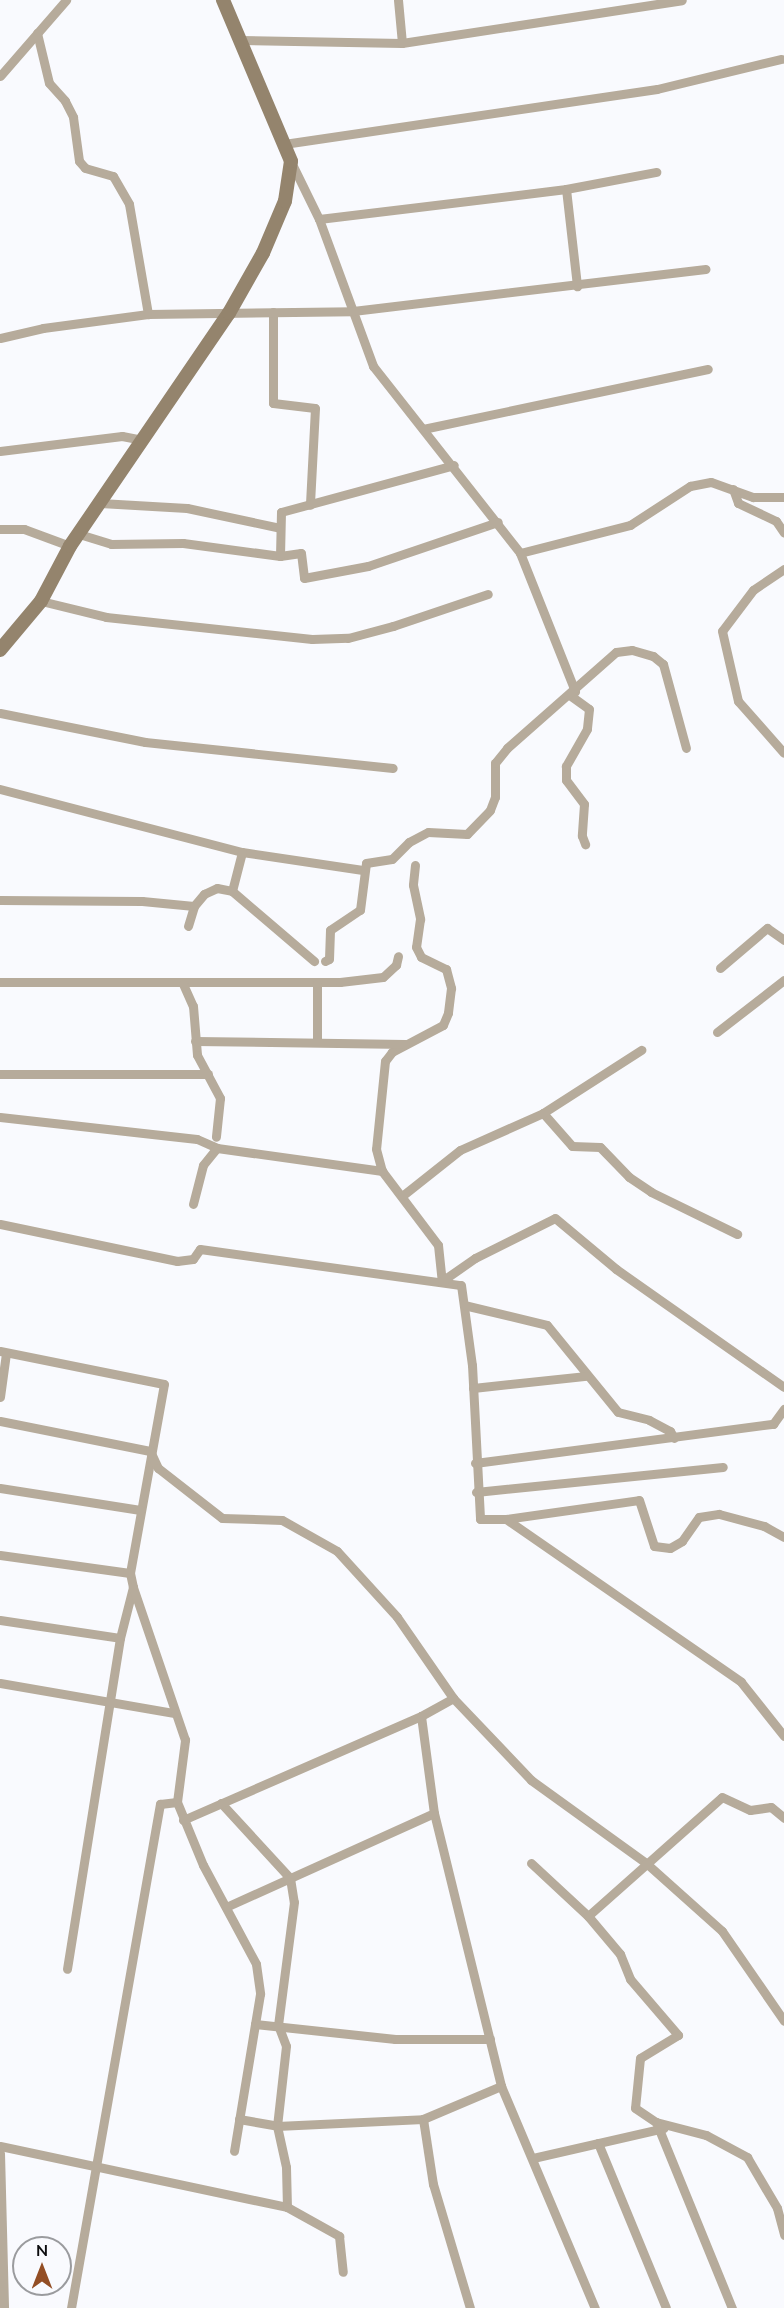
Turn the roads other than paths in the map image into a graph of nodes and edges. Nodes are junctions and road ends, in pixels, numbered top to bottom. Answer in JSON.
{"nodes":[{"id":1,"x":66,"y":0,"type":"edge"},
{"id":2,"x":223,"y":0,"type":"edge"},
{"id":3,"x":398,"y":0,"type":"edge"},
{"id":4,"x":682,"y":0,"type":"edge"},
{"id":5,"x":37,"y":33,"type":"junction"},
{"id":6,"x":240,"y":40,"type":"junction"},
{"id":7,"x":402,"y":43,"type":"junction"},
{"id":8,"x":781,"y":59,"type":"dead end"},
{"id":9,"x":0,"y":76,"type":"edge"},
{"id":10,"x":284,"y":144,"type":"junction"},
{"id":11,"x":291,"y":161,"type":"junction"},
{"id":12,"x":656,"y":172,"type":"dead end"},
{"id":13,"x":566,"y":189,"type":"junction"},
{"id":14,"x":319,"y":219,"type":"junction"},
{"id":15,"x":706,"y":269,"type":"dead end"},
{"id":16,"x":577,"y":286,"type":"junction"},
{"id":17,"x":353,"y":311,"type":"junction"},
{"id":18,"x":273,"y":312,"type":"junction"},
{"id":19,"x":229,"y":313,"type":"junction"},
{"id":20,"x":148,"y":314,"type":"junction"},
{"id":21,"x":0,"y":338,"type":"edge"},
{"id":22,"x":708,"y":369,"type":"dead end"},
{"id":23,"x":423,"y":429,"type":"junction"},
{"id":24,"x":143,"y":440,"type":"junction"},
{"id":25,"x":0,"y":452,"type":"edge"},
{"id":26,"x":454,"y":465,"type":"junction"},
{"id":27,"x":733,"y":489,"type":"junction"},
{"id":28,"x":784,"y":497,"type":"edge"},
{"id":29,"x":100,"y":503,"type":"junction"},
{"id":30,"x":310,"y":504,"type":"junction"},
{"id":31,"x":498,"y":522,"type":"junction"},
{"id":32,"x":280,"y":528,"type":"junction"},
{"id":33,"x":0,"y":529,"type":"edge"},
{"id":34,"x":784,"y":533,"type":"edge"},
{"id":35,"x":79,"y":534,"type":"junction"},
{"id":36,"x":70,"y":546,"type":"junction"},
{"id":37,"x":520,"y":553,"type":"junction"},
{"id":38,"x":280,"y":556,"type":"junction"},
{"id":39,"x":784,"y":569,"type":"edge"},
{"id":40,"x":488,"y":594,"type":"dead end"},
{"id":41,"x":40,"y":601,"type":"junction"},
{"id":42,"x":0,"y":650,"type":"edge"},
{"id":43,"x":573,"y":693,"type":"junction"},
{"id":44,"x":0,"y":713,"type":"edge"},
{"id":45,"x":686,"y":748,"type":"dead end"},
{"id":46,"x":784,"y":753,"type":"edge"},
{"id":47,"x":393,"y":768,"type":"dead end"},
{"id":48,"x":0,"y":789,"type":"edge"},
{"id":49,"x":585,"y":843,"type":"dead end"},
{"id":50,"x":242,"y":852,"type":"junction"},
{"id":51,"x":415,"y":865,"type":"dead end"},
{"id":52,"x":363,"y":870,"type":"junction"},
{"id":53,"x":232,"y":891,"type":"junction"},
{"id":54,"x":0,"y":900,"type":"edge"},
{"id":55,"x":194,"y":906,"type":"junction"},
{"id":56,"x":188,"y":926,"type":"dead end"},
{"id":57,"x":784,"y":940,"type":"edge"},
{"id":58,"x":398,"y":956,"type":"dead end"},
{"id":59,"x":314,"y":962,"type":"dead end"},
{"id":60,"x":325,"y":962,"type":"dead end"},
{"id":61,"x":720,"y":968,"type":"dead end"},
{"id":62,"x":784,"y":980,"type":"edge"},
{"id":63,"x":0,"y":982,"type":"edge"},
{"id":64,"x":183,"y":984,"type":"junction"},
{"id":65,"x":317,"y":984,"type":"junction"},
{"id":66,"x":717,"y":1032,"type":"dead end"},
{"id":67,"x":195,"y":1041,"type":"junction"},
{"id":68,"x":317,"y":1042,"type":"junction"},
{"id":69,"x":408,"y":1044,"type":"junction"},
{"id":70,"x":641,"y":1050,"type":"dead end"},
{"id":71,"x":0,"y":1074,"type":"edge"},
{"id":72,"x":208,"y":1074,"type":"junction"},
{"id":73,"x":543,"y":1113,"type":"junction"},
{"id":74,"x":0,"y":1117,"type":"edge"},
{"id":75,"x":216,"y":1137,"type":"dead end"},
{"id":76,"x":217,"y":1148,"type":"junction"},
{"id":77,"x":382,"y":1171,"type":"junction"},
{"id":78,"x":402,"y":1196,"type":"junction"},
{"id":79,"x":193,"y":1204,"type":"dead end"},
{"id":80,"x":0,"y":1224,"type":"edge"},
{"id":81,"x":737,"y":1234,"type":"dead end"},
{"id":82,"x":442,"y":1281,"type":"junction"},
{"id":83,"x":464,"y":1305,"type":"junction"},
{"id":84,"x":3,"y":1352,"type":"edge"},
{"id":85,"x":586,"y":1376,"type":"junction"},
{"id":86,"x":784,"y":1387,"type":"edge"},
{"id":87,"x":473,"y":1388,"type":"junction"},
{"id":88,"x":0,"y":1397,"type":"edge"},
{"id":89,"x":784,"y":1409,"type":"edge"},
{"id":90,"x":0,"y":1421,"type":"edge"},
{"id":91,"x":674,"y":1438,"type":"junction"},
{"id":92,"x":150,"y":1451,"type":"junction"},
{"id":93,"x":475,"y":1463,"type":"junction"},
{"id":94,"x":723,"y":1467,"type":"dead end"},
{"id":95,"x":0,"y":1488,"type":"edge"},
{"id":96,"x":476,"y":1492,"type":"junction"},
{"id":97,"x":140,"y":1510,"type":"junction"},
{"id":98,"x":506,"y":1519,"type":"junction"},
{"id":99,"x":784,"y":1537,"type":"edge"},
{"id":100,"x":0,"y":1555,"type":"edge"},
{"id":101,"x":130,"y":1573,"type":"junction"},
{"id":102,"x":134,"y":1587,"type":"junction"},
{"id":103,"x":0,"y":1620,"type":"edge"},
{"id":104,"x":120,"y":1638,"type":"junction"},
{"id":105,"x":0,"y":1683,"type":"edge"},
{"id":106,"x":453,"y":1698,"type":"junction"},
{"id":107,"x":109,"y":1703,"type":"junction"},
{"id":108,"x":174,"y":1713,"type":"junction"},
{"id":109,"x":421,"y":1716,"type":"junction"},
{"id":110,"x":784,"y":1737,"type":"edge"},
{"id":111,"x":177,"y":1802,"type":"junction"},
{"id":112,"x":221,"y":1803,"type":"junction"},
{"id":113,"x":434,"y":1813,"type":"junction"},
{"id":114,"x":784,"y":1818,"type":"edge"},
{"id":115,"x":183,"y":1820,"type":"junction"},
{"id":116,"x":531,"y":1863,"type":"dead end"},
{"id":117,"x":646,"y":1863,"type":"junction"},
{"id":118,"x":290,"y":1878,"type":"junction"},
{"id":119,"x":226,"y":1906,"type":"junction"},
{"id":120,"x":588,"y":1916,"type":"junction"},
{"id":121,"x":67,"y":1969,"type":"dead end"},
{"id":122,"x":784,"y":2020,"type":"edge"},
{"id":123,"x":255,"y":2024,"type":"junction"},
{"id":124,"x":278,"y":2025,"type":"junction"},
{"id":125,"x":490,"y":2039,"type":"junction"},
{"id":126,"x":501,"y":2086,"type":"junction"},
{"id":127,"x":423,"y":2119,"type":"junction"},
{"id":128,"x":239,"y":2120,"type":"junction"},
{"id":129,"x":277,"y":2126,"type":"junction"},
{"id":130,"x":657,"y":2126,"type":"junction"},
{"id":131,"x":598,"y":2143,"type":"junction"},
{"id":132,"x":0,"y":2146,"type":"edge"},
{"id":133,"x":234,"y":2151,"type":"dead end"},
{"id":134,"x":0,"y":2153,"type":"edge"},
{"id":135,"x":532,"y":2158,"type":"junction"},
{"id":136,"x":96,"y":2166,"type":"junction"},
{"id":137,"x":287,"y":2207,"type":"junction"},
{"id":138,"x":784,"y":2235,"type":"edge"},
{"id":139,"x":344,"y":2272,"type":"dead end"},
{"id":140,"x":4,"y":2308,"type":"edge"},
{"id":141,"x":71,"y":2308,"type":"edge"},
{"id":142,"x":470,"y":2308,"type":"edge"},
{"id":143,"x":595,"y":2308,"type":"edge"},
{"id":144,"x":666,"y":2308,"type":"edge"},
{"id":145,"x":732,"y":2308,"type":"edge"}],
"edges":[{"from":1,"to":5,"type":"street"},
{"from":2,"to":6,"type":"street"},
{"from":3,"to":7,"type":"street"},
{"from":4,"to":7,"type":"street"},
{"from":5,"to":9,"type":"street"},
{"from":5,"to":20,"type":"street"},
{"from":6,"to":7,"type":"street"},
{"from":6,"to":10,"type":"street"},
{"from":8,"to":10,"type":"street"},
{"from":10,"to":11,"type":"street"},
{"from":11,"to":14,"type":"street"},
{"from":11,"to":19,"type":"street"},
{"from":12,"to":13,"type":"street"},
{"from":13,"to":14,"type":"street"},
{"from":13,"to":16,"type":"street"},
{"from":14,"to":17,"type":"street"},
{"from":15,"to":16,"type":"street"},
{"from":16,"to":17,"type":"street"},
{"from":17,"to":18,"type":"street"},
{"from":17,"to":23,"type":"street"},
{"from":18,"to":19,"type":"street"},
{"from":18,"to":30,"type":"street"},
{"from":19,"to":20,"type":"street"},
{"from":19,"to":24,"type":"street"},
{"from":20,"to":21,"type":"street"},
{"from":22,"to":23,"type":"street"},
{"from":23,"to":26,"type":"street"},
{"from":24,"to":25,"type":"street"},
{"from":24,"to":29,"type":"street"},
{"from":26,"to":30,"type":"street"},
{"from":26,"to":31,"type":"street"},
{"from":27,"to":28,"type":"street"},
{"from":27,"to":34,"type":"street"},
{"from":27,"to":37,"type":"street"},
{"from":29,"to":32,"type":"street"},
{"from":29,"to":35,"type":"street"},
{"from":30,"to":32,"type":"street"},
{"from":31,"to":37,"type":"street"},
{"from":31,"to":38,"type":"street"},
{"from":32,"to":38,"type":"street"},
{"from":33,"to":36,"type":"street"},
{"from":35,"to":36,"type":"street"},
{"from":35,"to":38,"type":"street"},
{"from":36,"to":41,"type":"street"},
{"from":37,"to":43,"type":"street"},
{"from":39,"to":46,"type":"street"},
{"from":40,"to":41,"type":"street"},
{"from":41,"to":42,"type":"street"},
{"from":43,"to":45,"type":"street"},
{"from":43,"to":49,"type":"street"},
{"from":43,"to":52,"type":"street"},
{"from":44,"to":47,"type":"street"},
{"from":48,"to":50,"type":"street"},
{"from":50,"to":52,"type":"street"},
{"from":50,"to":53,"type":"street"},
{"from":51,"to":69,"type":"street"},
{"from":52,"to":60,"type":"street"},
{"from":53,"to":55,"type":"street"},
{"from":53,"to":59,"type":"street"},
{"from":54,"to":55,"type":"street"},
{"from":55,"to":56,"type":"street"},
{"from":57,"to":61,"type":"street"},
{"from":58,"to":65,"type":"street"},
{"from":62,"to":66,"type":"street"},
{"from":63,"to":64,"type":"street"},
{"from":64,"to":65,"type":"street"},
{"from":64,"to":67,"type":"street"},
{"from":65,"to":68,"type":"street"},
{"from":67,"to":68,"type":"street"},
{"from":67,"to":72,"type":"street"},
{"from":68,"to":69,"type":"street"},
{"from":69,"to":77,"type":"street"},
{"from":70,"to":73,"type":"street"},
{"from":71,"to":72,"type":"street"},
{"from":72,"to":75,"type":"street"},
{"from":73,"to":78,"type":"street"},
{"from":73,"to":81,"type":"street"},
{"from":74,"to":76,"type":"street"},
{"from":76,"to":77,"type":"street"},
{"from":76,"to":79,"type":"street"},
{"from":77,"to":78,"type":"street"},
{"from":78,"to":82,"type":"street"},
{"from":80,"to":82,"type":"street"},
{"from":82,"to":83,"type":"street"},
{"from":82,"to":86,"type":"street"},
{"from":83,"to":85,"type":"street"},
{"from":83,"to":87,"type":"street"},
{"from":84,"to":88,"type":"street"},
{"from":84,"to":92,"type":"street"},
{"from":85,"to":87,"type":"street"},
{"from":85,"to":91,"type":"street"},
{"from":87,"to":93,"type":"street"},
{"from":89,"to":91,"type":"street"},
{"from":90,"to":92,"type":"street"},
{"from":91,"to":93,"type":"street"},
{"from":92,"to":97,"type":"street"},
{"from":92,"to":106,"type":"street"},
{"from":93,"to":96,"type":"street"},
{"from":94,"to":96,"type":"street"},
{"from":95,"to":97,"type":"street"},
{"from":96,"to":98,"type":"street"},
{"from":97,"to":101,"type":"street"},
{"from":98,"to":99,"type":"street"},
{"from":98,"to":110,"type":"street"},
{"from":100,"to":101,"type":"street"},
{"from":101,"to":102,"type":"street"},
{"from":102,"to":104,"type":"street"},
{"from":102,"to":108,"type":"street"},
{"from":103,"to":104,"type":"street"},
{"from":104,"to":107,"type":"street"},
{"from":105,"to":107,"type":"street"},
{"from":106,"to":109,"type":"street"},
{"from":106,"to":117,"type":"street"},
{"from":107,"to":108,"type":"street"},
{"from":107,"to":121,"type":"street"},
{"from":108,"to":111,"type":"street"},
{"from":109,"to":112,"type":"street"},
{"from":109,"to":113,"type":"street"},
{"from":111,"to":115,"type":"street"},
{"from":111,"to":136,"type":"street"},
{"from":112,"to":115,"type":"street"},
{"from":112,"to":118,"type":"street"},
{"from":113,"to":118,"type":"street"},
{"from":113,"to":125,"type":"street"},
{"from":114,"to":117,"type":"street"},
{"from":115,"to":119,"type":"street"},
{"from":116,"to":120,"type":"street"},
{"from":117,"to":120,"type":"street"},
{"from":117,"to":122,"type":"street"},
{"from":118,"to":119,"type":"street"},
{"from":118,"to":124,"type":"street"},
{"from":119,"to":123,"type":"street"},
{"from":120,"to":130,"type":"street"},
{"from":123,"to":124,"type":"street"},
{"from":123,"to":128,"type":"street"},
{"from":124,"to":125,"type":"street"},
{"from":124,"to":129,"type":"street"},
{"from":125,"to":126,"type":"street"},
{"from":126,"to":127,"type":"street"},
{"from":126,"to":135,"type":"street"},
{"from":127,"to":129,"type":"street"},
{"from":127,"to":142,"type":"street"},
{"from":128,"to":129,"type":"street"},
{"from":128,"to":133,"type":"street"},
{"from":129,"to":137,"type":"street"},
{"from":130,"to":131,"type":"street"},
{"from":130,"to":138,"type":"street"},
{"from":130,"to":145,"type":"street"},
{"from":131,"to":135,"type":"street"},
{"from":131,"to":144,"type":"street"},
{"from":132,"to":136,"type":"street"},
{"from":134,"to":140,"type":"street"},
{"from":135,"to":143,"type":"street"},
{"from":136,"to":137,"type":"street"},
{"from":136,"to":141,"type":"street"},
{"from":137,"to":139,"type":"street"}]}
